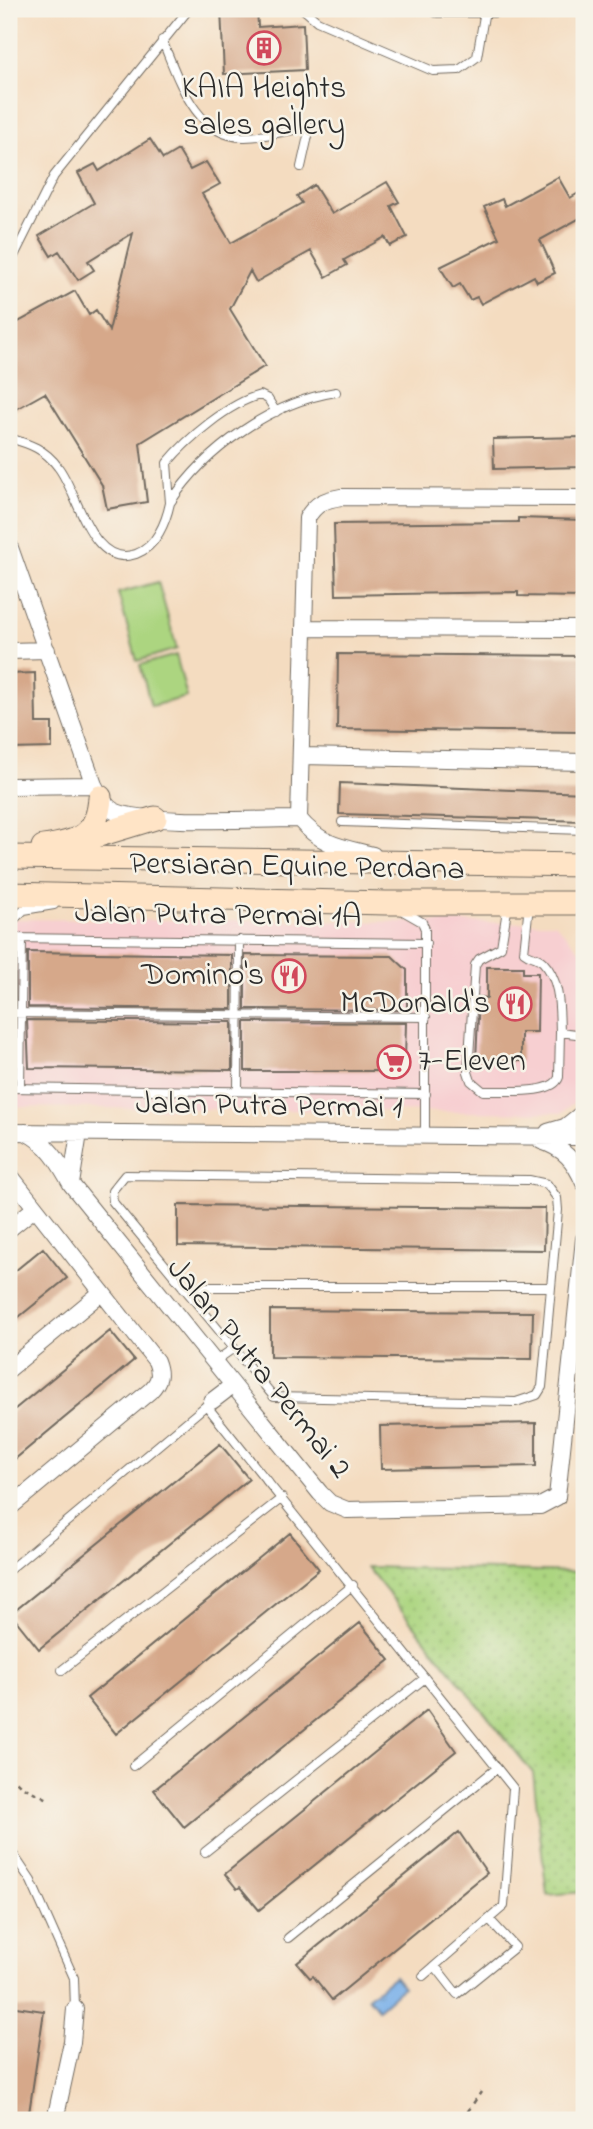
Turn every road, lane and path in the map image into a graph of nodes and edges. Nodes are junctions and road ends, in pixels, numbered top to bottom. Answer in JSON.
{"nodes":[{"id":1,"x":189,"y":9,"type":"edge"},
{"id":2,"x":303,"y":9,"type":"edge"},
{"id":3,"x":437,"y":9,"type":"edge"},
{"id":4,"x":489,"y":9,"type":"edge"},
{"id":5,"x":162,"y":40,"type":"junction"},
{"id":6,"x":301,"y":167,"type":"dead end"},
{"id":7,"x":9,"y":265,"type":"edge"},
{"id":8,"x":336,"y":392,"type":"dead end"},
{"id":9,"x":276,"y":412,"type":"junction"},
{"id":10,"x":9,"y":438,"type":"edge"},
{"id":11,"x":584,"y":498,"type":"edge"},
{"id":12,"x":170,"y":503,"type":"junction"},
{"id":13,"x":9,"y":545,"type":"edge"},
{"id":14,"x":306,"y":628,"type":"junction"},
{"id":15,"x":584,"y":629,"type":"edge"},
{"id":16,"x":47,"y":650,"type":"junction"},
{"id":17,"x":9,"y":651,"type":"edge"},
{"id":18,"x":302,"y":756,"type":"junction"},
{"id":19,"x":584,"y":762,"type":"edge"},
{"id":20,"x":9,"y":786,"type":"edge"},
{"id":21,"x":97,"y":791,"type":"junction"},
{"id":22,"x":155,"y":818,"type":"junction"},
{"id":23,"x":299,"y":819,"type":"junction"},
{"id":24,"x":342,"y":822,"type":"dead end"},
{"id":25,"x":584,"y":830,"type":"edge"},
{"id":26,"x":73,"y":843,"type":"junction"},
{"id":27,"x":9,"y":855,"type":"edge"},
{"id":28,"x":400,"y":864,"type":"junction"},
{"id":29,"x":449,"y":865,"type":"junction"},
{"id":30,"x":584,"y":865,"type":"edge"},
{"id":31,"x":584,"y":880,"type":"edge"},
{"id":32,"x":9,"y":894,"type":"edge"},
{"id":33,"x":80,"y":896,"type":"junction"},
{"id":34,"x":386,"y":902,"type":"junction"},
{"id":35,"x":527,"y":902,"type":"junction"},
{"id":36,"x":584,"y":903,"type":"edge"},
{"id":37,"x":584,"y":921,"type":"edge"},
{"id":38,"x":9,"y":924,"type":"edge"},
{"id":39,"x":9,"y":938,"type":"edge"},
{"id":40,"x":22,"y":939,"type":"junction"},
{"id":41,"x":239,"y":940,"type":"junction"},
{"id":42,"x":426,"y":943,"type":"junction"},
{"id":43,"x":9,"y":1013,"type":"edge"},
{"id":44,"x":22,"y":1014,"type":"junction"},
{"id":45,"x":240,"y":1017,"type":"junction"},
{"id":46,"x":426,"y":1017,"type":"junction"},
{"id":47,"x":560,"y":1032,"type":"junction"},
{"id":48,"x":584,"y":1035,"type":"edge"},
{"id":49,"x":9,"y":1088,"type":"edge"},
{"id":50,"x":20,"y":1088,"type":"junction"},
{"id":51,"x":238,"y":1091,"type":"junction"},
{"id":52,"x":426,"y":1094,"type":"junction"},
{"id":53,"x":584,"y":1112,"type":"edge"},
{"id":54,"x":17,"y":1132,"type":"edge"},
{"id":55,"x":79,"y":1133,"type":"junction"},
{"id":56,"x":425,"y":1136,"type":"junction"},
{"id":57,"x":528,"y":1137,"type":"junction"},
{"id":58,"x":584,"y":1137,"type":"edge"},
{"id":59,"x":9,"y":1174,"type":"edge"},
{"id":60,"x":584,"y":1183,"type":"edge"},
{"id":61,"x":71,"y":1184,"type":"junction"},
{"id":62,"x":35,"y":1208,"type":"junction"},
{"id":63,"x":9,"y":1229,"type":"edge"},
{"id":64,"x":584,"y":1248,"type":"edge"},
{"id":65,"x":183,"y":1287,"type":"junction"},
{"id":66,"x":551,"y":1287,"type":"junction"},
{"id":67,"x":102,"y":1292,"type":"junction"},
{"id":68,"x":234,"y":1348,"type":"junction"},
{"id":69,"x":214,"y":1362,"type":"junction"},
{"id":70,"x":9,"y":1369,"type":"edge"},
{"id":71,"x":233,"y":1385,"type":"junction"},
{"id":72,"x":577,"y":1396,"type":"edge"},
{"id":73,"x":209,"y":1403,"type":"junction"},
{"id":74,"x":282,"y":1498,"type":"junction"},
{"id":75,"x":9,"y":1508,"type":"edge"},
{"id":76,"x":9,"y":1570,"type":"edge"},
{"id":77,"x":353,"y":1585,"type":"junction"},
{"id":78,"x":62,"y":1670,"type":"dead end"},
{"id":79,"x":425,"y":1678,"type":"junction"},
{"id":80,"x":133,"y":1766,"type":"dead end"},
{"id":81,"x":497,"y":1768,"type":"junction"},
{"id":82,"x":9,"y":1774,"type":"edge"},
{"id":83,"x":48,"y":1799,"type":"dead end"},
{"id":84,"x":9,"y":1848,"type":"edge"},
{"id":85,"x":205,"y":1852,"type":"dead end"},
{"id":86,"x":490,"y":1920,"type":"junction"},
{"id":87,"x":288,"y":1938,"type":"dead end"},
{"id":88,"x":435,"y":1966,"type":"junction"},
{"id":89,"x":424,"y":1976,"type":"dead end"},
{"id":90,"x":75,"y":2009,"type":"joint"},
{"id":91,"x":481,"y":2092,"type":"dead end"},
{"id":92,"x":55,"y":2120,"type":"edge"},
{"id":93,"x":463,"y":2120,"type":"edge"}],
"edges":[{"from":1,"to":5,"type":"lane"},
{"from":2,"to":4,"type":"lane"},
{"from":3,"to":4,"type":"street"},
{"from":5,"to":6,"type":"lane"},
{"from":5,"to":7,"type":"lane"},
{"from":8,"to":9,"type":"lane"},
{"from":9,"to":12,"type":"lane"},
{"from":9,"to":12,"type":"lane"},
{"from":10,"to":12,"type":"lane"},
{"from":11,"to":14,"type":"street"},
{"from":13,"to":16,"type":"street"},
{"from":14,"to":15,"type":"street"},
{"from":14,"to":18,"type":"street"},
{"from":16,"to":17,"type":"street"},
{"from":16,"to":21,"type":"street"},
{"from":18,"to":19,"type":"street"},
{"from":18,"to":23,"type":"street"},
{"from":20,"to":21,"type":"street"},
{"from":21,"to":22,"type":"street"},
{"from":21,"to":26,"type":"street"},
{"from":22,"to":23,"type":"street"},
{"from":22,"to":26,"type":"street"},
{"from":23,"to":28,"type":"street"},
{"from":24,"to":25,"type":"lane"},
{"from":26,"to":27,"type":"street"},
{"from":27,"to":28,"type":"street","name":"Persiaran Equine Perdana"},
{"from":28,"to":29,"type":"street","name":"Persiaran Equine Perdana"},
{"from":29,"to":30,"type":"street","name":"Persiaran Equine Perdana"},
{"from":29,"to":31,"type":"street"},
{"from":32,"to":33,"type":"street","name":"Persiaran Equine Perdana"},
{"from":33,"to":34,"type":"street","name":"Persiaran Equine Perdana"},
{"from":33,"to":38,"type":"lane"},
{"from":34,"to":35,"type":"street","name":"Persiaran Equine Perdana"},
{"from":34,"to":42,"type":"lane","name":"Jalan Putra Permai 1A"},
{"from":35,"to":36,"type":"street","name":"Persiaran Equine Perdana"},
{"from":35,"to":37,"type":"street"},
{"from":35,"to":47,"type":"lane"},
{"from":35,"to":47,"type":"lane"},
{"from":39,"to":40,"type":"lane","name":"Jalan Putra Permai 1A"},
{"from":40,"to":41,"type":"lane","name":"Jalan Putra Permai 1A"},
{"from":40,"to":44,"type":"lane"},
{"from":41,"to":42,"type":"lane","name":"Jalan Putra Permai 1A"},
{"from":41,"to":45,"type":"lane"},
{"from":42,"to":46,"type":"lane","name":"Jalan Putra Permai 1A"},
{"from":43,"to":44,"type":"lane"},
{"from":44,"to":45,"type":"lane"},
{"from":44,"to":50,"type":"lane"},
{"from":45,"to":46,"type":"lane"},
{"from":45,"to":51,"type":"lane"},
{"from":46,"to":52,"type":"lane","name":"Jalan Putra Permai 1A"},
{"from":47,"to":48,"type":"lane"},
{"from":49,"to":50,"type":"lane"},
{"from":50,"to":51,"type":"lane"},
{"from":51,"to":52,"type":"lane"},
{"from":52,"to":56,"type":"lane","name":"Jalan Putra Permai 1A"},
{"from":53,"to":57,"type":"street","name":"Jalan Putra Permai 1"},
{"from":54,"to":55,"type":"street","name":"Jalan Putra Permai 1"},
{"from":54,"to":61,"type":"street","name":"Jalan Putra Permai 2"},
{"from":55,"to":56,"type":"street","name":"Jalan Putra Permai 1"},
{"from":55,"to":61,"type":"street"},
{"from":56,"to":57,"type":"street","name":"Jalan Putra Permai 1"},
{"from":57,"to":58,"type":"street","name":"Jalan Putra Permai 1"},
{"from":57,"to":60,"type":"street","name":"Jalan Putra Permai 1"},
{"from":59,"to":62,"type":"street"},
{"from":61,"to":69,"type":"street","name":"Jalan Putra Permai 2"},
{"from":62,"to":63,"type":"street"},
{"from":62,"to":67,"type":"street"},
{"from":64,"to":72,"type":"street","name":"Jalan Putra Permai 2"},
{"from":65,"to":66,"type":"lane"},
{"from":65,"to":66,"type":"lane"},
{"from":65,"to":68,"type":"lane"},
{"from":66,"to":68,"type":"lane"},
{"from":67,"to":70,"type":"street"},
{"from":67,"to":75,"type":"street"},
{"from":68,"to":69,"type":"lane"},
{"from":69,"to":71,"type":"street","name":"Jalan Putra Permai 2"},
{"from":71,"to":72,"type":"street","name":"Jalan Putra Permai 2"},
{"from":71,"to":73,"type":"street"},
{"from":73,"to":74,"type":"lane"},
{"from":73,"to":76,"type":"lane"},
{"from":74,"to":77,"type":"lane"},
{"from":74,"to":78,"type":"lane"},
{"from":77,"to":79,"type":"lane"},
{"from":77,"to":80,"type":"lane"},
{"from":79,"to":81,"type":"lane"},
{"from":79,"to":85,"type":"lane"},
{"from":81,"to":86,"type":"lane"},
{"from":81,"to":87,"type":"lane"},
{"from":82,"to":83,"type":"path"},
{"from":84,"to":90,"type":"lane"},
{"from":86,"to":88,"type":"lane"},
{"from":86,"to":88,"type":"lane"},
{"from":88,"to":89,"type":"lane"},
{"from":90,"to":92,"type":"street"},
{"from":91,"to":93,"type":"path"}]}
